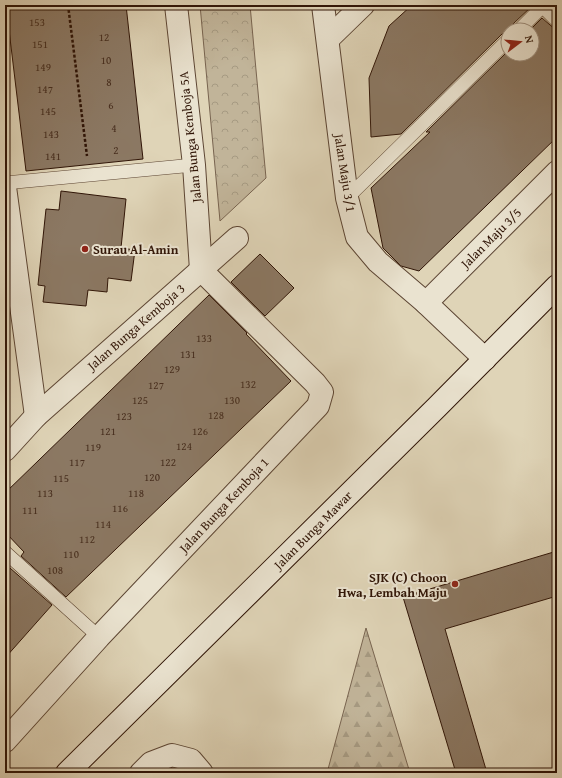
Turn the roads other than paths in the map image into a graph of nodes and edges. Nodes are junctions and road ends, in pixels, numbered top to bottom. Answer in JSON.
{"nodes":[{"id":1,"x":176,"y":5,"type":"edge"},
{"id":2,"x":323,"y":5,"type":"edge"},
{"id":3,"x":363,"y":5,"type":"edge"},
{"id":4,"x":543,"y":6,"type":"edge"},
{"id":5,"x":557,"y":21,"type":"edge"},
{"id":6,"x":527,"y":22,"type":"edge"},
{"id":7,"x":328,"y":39,"type":"junction"},
{"id":8,"x":500,"y":48,"type":"edge"},
{"id":9,"x":194,"y":165,"type":"junction"},
{"id":10,"x":557,"y":172,"type":"edge"},
{"id":11,"x":5,"y":183,"type":"edge"},
{"id":12,"x":5,"y":188,"type":"edge"},
{"id":13,"x":347,"y":198,"type":"junction"},
{"id":14,"x":237,"y":238,"type":"dead end"},
{"id":15,"x":9,"y":248,"type":"edge"},
{"id":16,"x":201,"y":270,"type":"junction"},
{"id":17,"x":557,"y":286,"type":"edge"},
{"id":18,"x":426,"y":303,"type":"junction"},
{"id":19,"x":486,"y":359,"type":"junction"},
{"id":20,"x":36,"y":416,"type":"junction"},
{"id":21,"x":5,"y":450,"type":"edge"},
{"id":22,"x":5,"y":552,"type":"edge"},
{"id":23,"x":99,"y":637,"type":"junction"},
{"id":24,"x":5,"y":741,"type":"edge"},
{"id":25,"x":67,"y":773,"type":"edge"},
{"id":26,"x":141,"y":773,"type":"edge"},
{"id":27,"x":202,"y":773,"type":"edge"}],
"edges":[{"from":1,"to":9,"type":"street","name":"Jalan Bunga Kemboja 5A"},
{"from":2,"to":7,"type":"street","name":"Jalan Maju 3/1"},
{"from":3,"to":7,"type":"street"},
{"from":4,"to":5,"type":"lane"},
{"from":4,"to":6,"type":"lane"},
{"from":7,"to":13,"type":"street","name":"Jalan Maju 3/1"},
{"from":8,"to":13,"type":"lane"},
{"from":9,"to":11,"type":"lane"},
{"from":9,"to":16,"type":"street","name":"Jalan Bunga Kemboja 5A"},
{"from":10,"to":18,"type":"street","name":"Jalan Maju 3/5"},
{"from":12,"to":15,"type":"street"},
{"from":13,"to":18,"type":"street","name":"Jalan Maju 3/1"},
{"from":14,"to":16,"type":"street","name":"Jalan Bunga Kemboja 3"},
{"from":15,"to":20,"type":"street"},
{"from":16,"to":20,"type":"street","name":"Jalan Bunga Kemboja 3"},
{"from":16,"to":23,"type":"street","name":"Jalan Bunga Kemboja 1"},
{"from":17,"to":19,"type":"street","name":"Jalan Bunga Mawar"},
{"from":18,"to":19,"type":"street","name":"Jalan Maju 3/1"},
{"from":19,"to":25,"type":"street","name":"Jalan Bunga Mawar"},
{"from":20,"to":21,"type":"street","name":"Jalan Bunga Kemboja 3"},
{"from":22,"to":23,"type":"lane"},
{"from":23,"to":24,"type":"street","name":"Jalan Bunga Kemboja 1"},
{"from":26,"to":27,"type":"street"}]}
